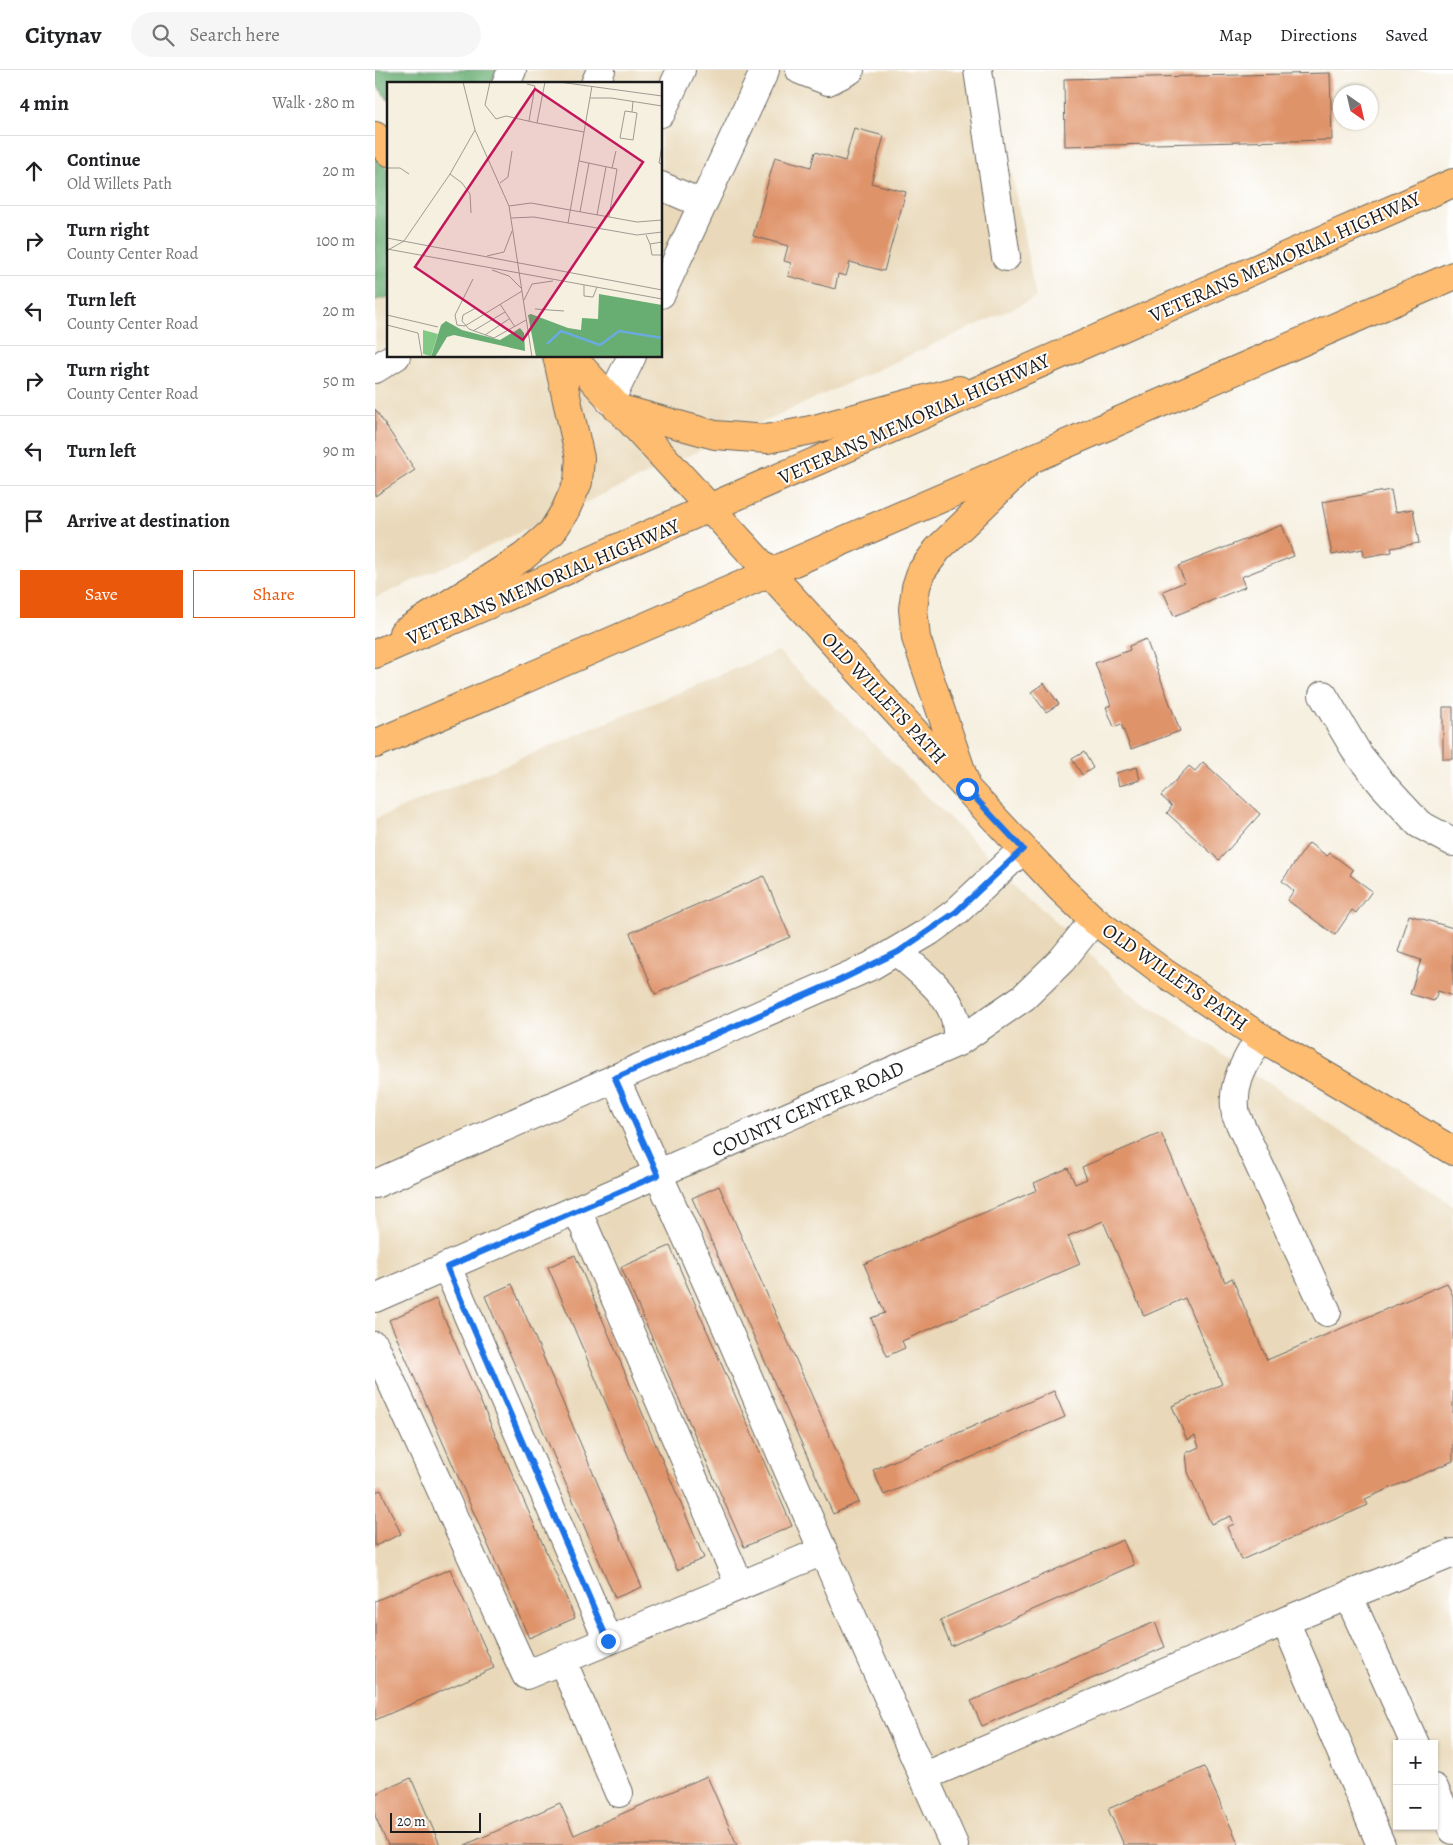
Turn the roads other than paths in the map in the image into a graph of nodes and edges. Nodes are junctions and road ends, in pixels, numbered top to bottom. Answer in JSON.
{"nodes":[{"id":1,"x":512,"y":70,"type":"edge"},
{"id":2,"x":601,"y":70,"type":"edge"},
{"id":3,"x":681,"y":70,"type":"edge"},
{"id":4,"x":765,"y":70,"type":"edge"},
{"id":5,"x":800,"y":70,"type":"edge"},
{"id":6,"x":850,"y":70,"type":"edge"},
{"id":7,"x":978,"y":70,"type":"edge"},
{"id":8,"x":507,"y":82,"type":"edge"},
{"id":9,"x":596,"y":82,"type":"edge"},
{"id":10,"x":663,"y":109,"type":"edge"},
{"id":11,"x":375,"y":136,"type":"edge"},
{"id":12,"x":387,"y":150,"type":"edge"},
{"id":13,"x":1453,"y":183,"type":"edge"},
{"id":14,"x":663,"y":187,"type":"edge"},
{"id":15,"x":703,"y":204,"type":"junction"},
{"id":16,"x":1006,"y":257,"type":"dead end"},
{"id":17,"x":1453,"y":276,"type":"edge"},
{"id":18,"x":663,"y":290,"type":"edge"},
{"id":19,"x":393,"y":358,"type":"edge"},
{"id":20,"x":557,"y":358,"type":"edge"},
{"id":21,"x":573,"y":358,"type":"edge"},
{"id":22,"x":631,"y":358,"type":"edge"},
{"id":23,"x":375,"y":369,"type":"edge"},
{"id":24,"x":1023,"y":372,"type":"junction"},
{"id":25,"x":613,"y":405,"type":"junction"},
{"id":26,"x":1029,"y":460,"type":"junction"},
{"id":27,"x":710,"y":510,"type":"junction"},
{"id":28,"x":768,"y":574,"type":"junction"},
{"id":29,"x":375,"y":652,"type":"edge"},
{"id":30,"x":1323,"y":696,"type":"dead end"},
{"id":31,"x":375,"y":744,"type":"edge"},
{"id":32,"x":967,"y":789,"type":"junction"},
{"id":33,"x":1453,"y":842,"type":"edge"},
{"id":34,"x":1023,"y":849,"type":"junction"},
{"id":35,"x":1094,"y":920,"type":"junction"},
{"id":36,"x":898,"y":952,"type":"junction"},
{"id":37,"x":1260,"y":1037,"type":"junction"},
{"id":38,"x":958,"y":1042,"type":"junction"},
{"id":39,"x":615,"y":1078,"type":"junction"},
{"id":40,"x":1453,"y":1151,"type":"edge"},
{"id":41,"x":658,"y":1175,"type":"junction"},
{"id":42,"x":375,"y":1184,"type":"edge"},
{"id":43,"x":577,"y":1210,"type":"junction"},
{"id":44,"x":447,"y":1267,"type":"junction"},
{"id":45,"x":375,"y":1298,"type":"edge"},
{"id":46,"x":1327,"y":1312,"type":"dead end"},
{"id":47,"x":375,"y":1346,"type":"edge"},
{"id":48,"x":823,"y":1551,"type":"junction"},
{"id":49,"x":1453,"y":1553,"type":"edge"},
{"id":50,"x":740,"y":1586,"type":"junction"},
{"id":51,"x":1348,"y":1595,"type":"junction"},
{"id":52,"x":1285,"y":1621,"type":"junction"},
{"id":53,"x":608,"y":1641,"type":"junction"},
{"id":54,"x":562,"y":1660,"type":"junction"},
{"id":55,"x":1413,"y":1740,"type":"edge"},
{"id":56,"x":923,"y":1777,"type":"junction"},
{"id":57,"x":619,"y":1793,"type":"dead end"},
{"id":58,"x":1438,"y":1797,"type":"edge"},
{"id":59,"x":1453,"y":1830,"type":"edge"},
{"id":60,"x":954,"y":1845,"type":"edge"},
{"id":61,"x":1381,"y":1845,"type":"edge"}],
"edges":[{"from":1,"to":8,"type":"street"},
{"from":2,"to":9,"type":"street"},
{"from":3,"to":10,"type":"street"},
{"from":4,"to":15,"type":"street"},
{"from":5,"to":6,"type":"street"},
{"from":7,"to":16,"type":"street"},
{"from":11,"to":12,"type":"main road"},
{"from":13,"to":24,"type":"main road","name":"VETERANS MEMORIAL HIGHWAY"},
{"from":14,"to":15,"type":"street"},
{"from":15,"to":18,"type":"street"},
{"from":17,"to":26,"type":"main road"},
{"from":19,"to":23,"type":"street"},
{"from":20,"to":29,"type":"main road"},
{"from":21,"to":25,"type":"main road","name":"OLD WILLETS PATH"},
{"from":22,"to":25,"type":"street"},
{"from":24,"to":25,"type":"main road"},
{"from":24,"to":27,"type":"main road","name":"VETERANS MEMORIAL HIGHWAY"},
{"from":25,"to":27,"type":"main road","name":"OLD WILLETS PATH"},
{"from":26,"to":28,"type":"main road"},
{"from":26,"to":32,"type":"main road"},
{"from":27,"to":28,"type":"main road","name":"OLD WILLETS PATH"},
{"from":27,"to":29,"type":"main road","name":"VETERANS MEMORIAL HIGHWAY"},
{"from":28,"to":31,"type":"main road"},
{"from":28,"to":32,"type":"main road","name":"OLD WILLETS PATH"},
{"from":30,"to":33,"type":"street"},
{"from":32,"to":34,"type":"main road","name":"OLD WILLETS PATH"},
{"from":34,"to":35,"type":"main road","name":"OLD WILLETS PATH"},
{"from":34,"to":36,"type":"street"},
{"from":35,"to":37,"type":"main road","name":"OLD WILLETS PATH"},
{"from":35,"to":38,"type":"street","name":"COUNTY CENTER ROAD"},
{"from":36,"to":38,"type":"street"},
{"from":36,"to":39,"type":"street"},
{"from":37,"to":40,"type":"main road","name":"OLD WILLETS PATH"},
{"from":37,"to":46,"type":"street"},
{"from":38,"to":41,"type":"street","name":"COUNTY CENTER ROAD"},
{"from":39,"to":41,"type":"street"},
{"from":39,"to":42,"type":"street"},
{"from":41,"to":43,"type":"street","name":"COUNTY CENTER ROAD"},
{"from":41,"to":48,"type":"street"},
{"from":43,"to":44,"type":"street","name":"COUNTY CENTER ROAD"},
{"from":43,"to":50,"type":"street"},
{"from":44,"to":45,"type":"street","name":"COUNTY CENTER ROAD"},
{"from":44,"to":53,"type":"street"},
{"from":47,"to":54,"type":"street"},
{"from":48,"to":50,"type":"street"},
{"from":48,"to":56,"type":"street"},
{"from":49,"to":51,"type":"street"},
{"from":50,"to":53,"type":"street"},
{"from":51,"to":52,"type":"street"},
{"from":51,"to":55,"type":"street"},
{"from":52,"to":56,"type":"street"},
{"from":52,"to":61,"type":"street"},
{"from":53,"to":54,"type":"street"},
{"from":54,"to":57,"type":"street"},
{"from":56,"to":60,"type":"street"},
{"from":58,"to":59,"type":"street"}]}
